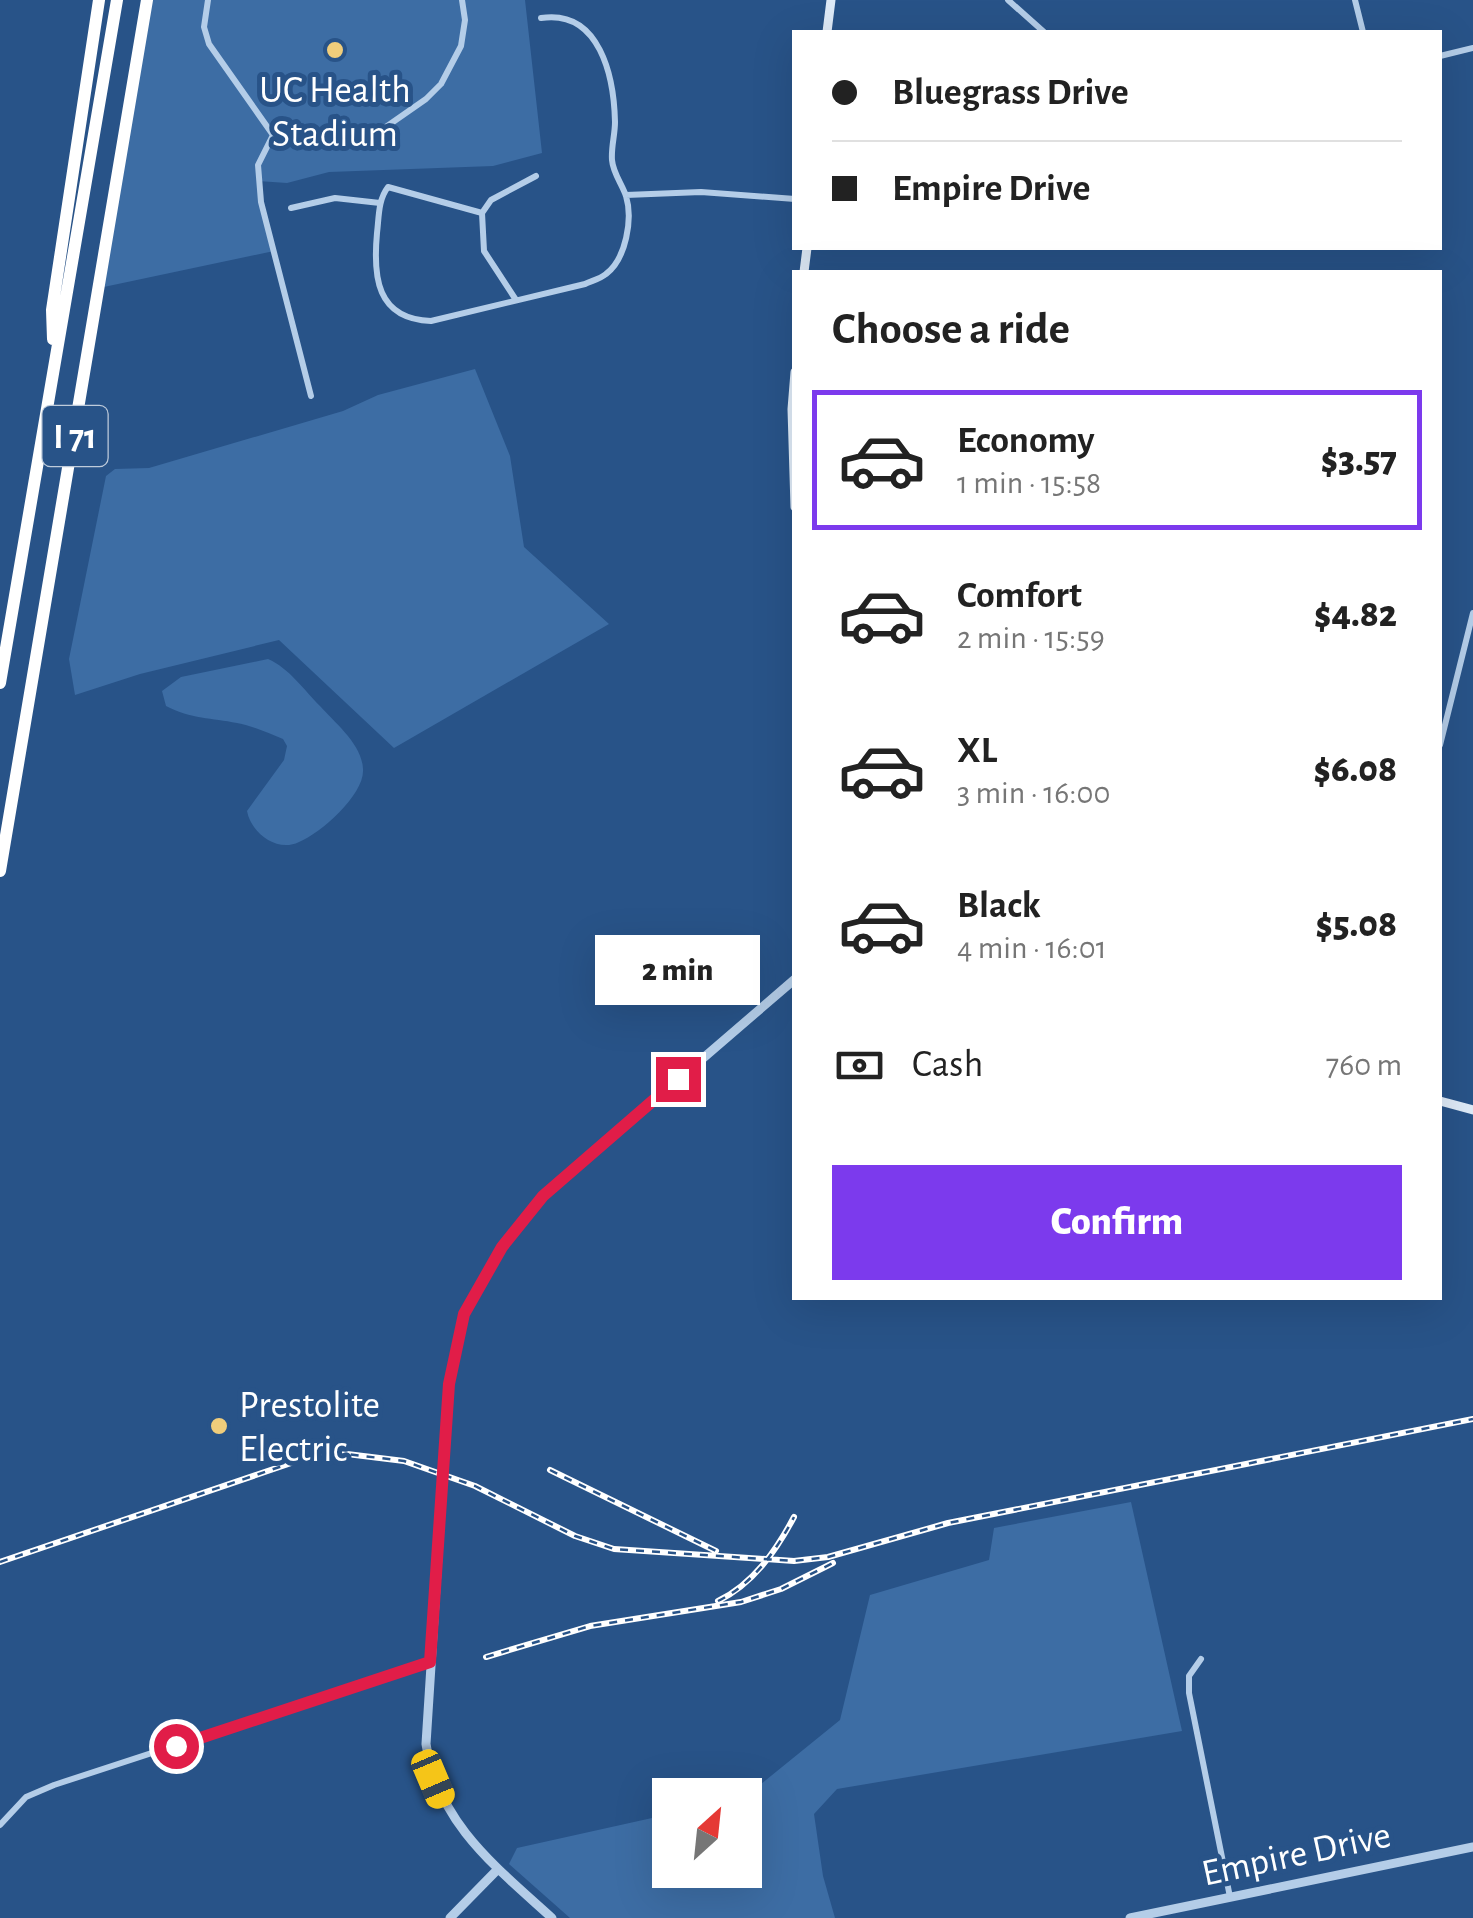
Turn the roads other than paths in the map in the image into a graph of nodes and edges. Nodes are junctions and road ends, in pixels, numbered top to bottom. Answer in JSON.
{"nodes":[{"id":1,"x":99,"y":0,"type":"edge"},
{"id":2,"x":117,"y":0,"type":"edge"},
{"id":3,"x":147,"y":0,"type":"edge"},
{"id":4,"x":208,"y":0,"type":"edge"},
{"id":5,"x":462,"y":0,"type":"edge"},
{"id":6,"x":831,"y":0,"type":"edge"},
{"id":7,"x":1008,"y":0,"type":"edge"},
{"id":8,"x":1355,"y":0,"type":"edge"},
{"id":9,"x":542,"y":18,"type":"dead end"},
{"id":10,"x":828,"y":30,"type":"edge"},
{"id":11,"x":1042,"y":30,"type":"edge"},
{"id":12,"x":1362,"y":30,"type":"edge"},
{"id":13,"x":1473,"y":48,"type":"edge"},
{"id":14,"x":1442,"y":56,"type":"edge"},
{"id":15,"x":273,"y":134,"type":"junction"},
{"id":16,"x":536,"y":176,"type":"dead end"},
{"id":17,"x":626,"y":195,"type":"junction"},
{"id":18,"x":792,"y":199,"type":"edge"},
{"id":19,"x":380,"y":203,"type":"junction"},
{"id":20,"x":291,"y":208,"type":"dead end"},
{"id":21,"x":482,"y":214,"type":"junction"},
{"id":22,"x":516,"y":300,"type":"junction"},
{"id":23,"x":54,"y":370,"type":"junction"},
{"id":24,"x":310,"y":396,"type":"dead end"},
{"id":25,"x":1473,"y":614,"type":"edge"},
{"id":26,"x":0,"y":683,"type":"edge"},
{"id":27,"x":1442,"y":738,"type":"edge"},
{"id":28,"x":0,"y":871,"type":"edge"},
{"id":29,"x":792,"y":982,"type":"edge"},
{"id":30,"x":1442,"y":1102,"type":"edge"},
{"id":31,"x":1473,"y":1110,"type":"edge"},
{"id":32,"x":1201,"y":1659,"type":"dead end"},
{"id":33,"x":430,"y":1662,"type":"junction"},
{"id":34,"x":0,"y":1824,"type":"edge"},
{"id":35,"x":1473,"y":1847,"type":"edge"},
{"id":36,"x":498,"y":1868,"type":"junction"},
{"id":37,"x":1230,"y":1897,"type":"junction"},
{"id":38,"x":450,"y":1918,"type":"edge"},
{"id":39,"x":552,"y":1918,"type":"edge"},
{"id":40,"x":1130,"y":1918,"type":"edge"}],
"edges":[{"from":1,"to":23,"type":"highway"},
{"from":2,"to":23,"type":"highway","number":"I 71"},
{"from":3,"to":28,"type":"highway","number":"I 71"},
{"from":4,"to":15,"type":"street"},
{"from":5,"to":15,"type":"street"},
{"from":6,"to":10,"type":"main road"},
{"from":7,"to":11,"type":"street"},
{"from":8,"to":12,"type":"street"},
{"from":9,"to":17,"type":"street"},
{"from":13,"to":14,"type":"street"},
{"from":15,"to":24,"type":"street"},
{"from":16,"to":21,"type":"street"},
{"from":17,"to":18,"type":"street"},
{"from":17,"to":22,"type":"street"},
{"from":19,"to":20,"type":"street"},
{"from":19,"to":21,"type":"street"},
{"from":19,"to":22,"type":"street"},
{"from":21,"to":22,"type":"street"},
{"from":23,"to":26,"type":"highway","number":"I 71"},
{"from":25,"to":27,"type":"street"},
{"from":29,"to":33,"type":"street"},
{"from":30,"to":31,"type":"main road"},
{"from":32,"to":37,"type":"street"},
{"from":33,"to":34,"type":"street"},
{"from":33,"to":36,"type":"street"},
{"from":35,"to":37,"type":"street","name":"Empire Drive"},
{"from":36,"to":38,"type":"street"},
{"from":36,"to":39,"type":"street"},
{"from":37,"to":40,"type":"street","name":"Empire Drive"}]}
